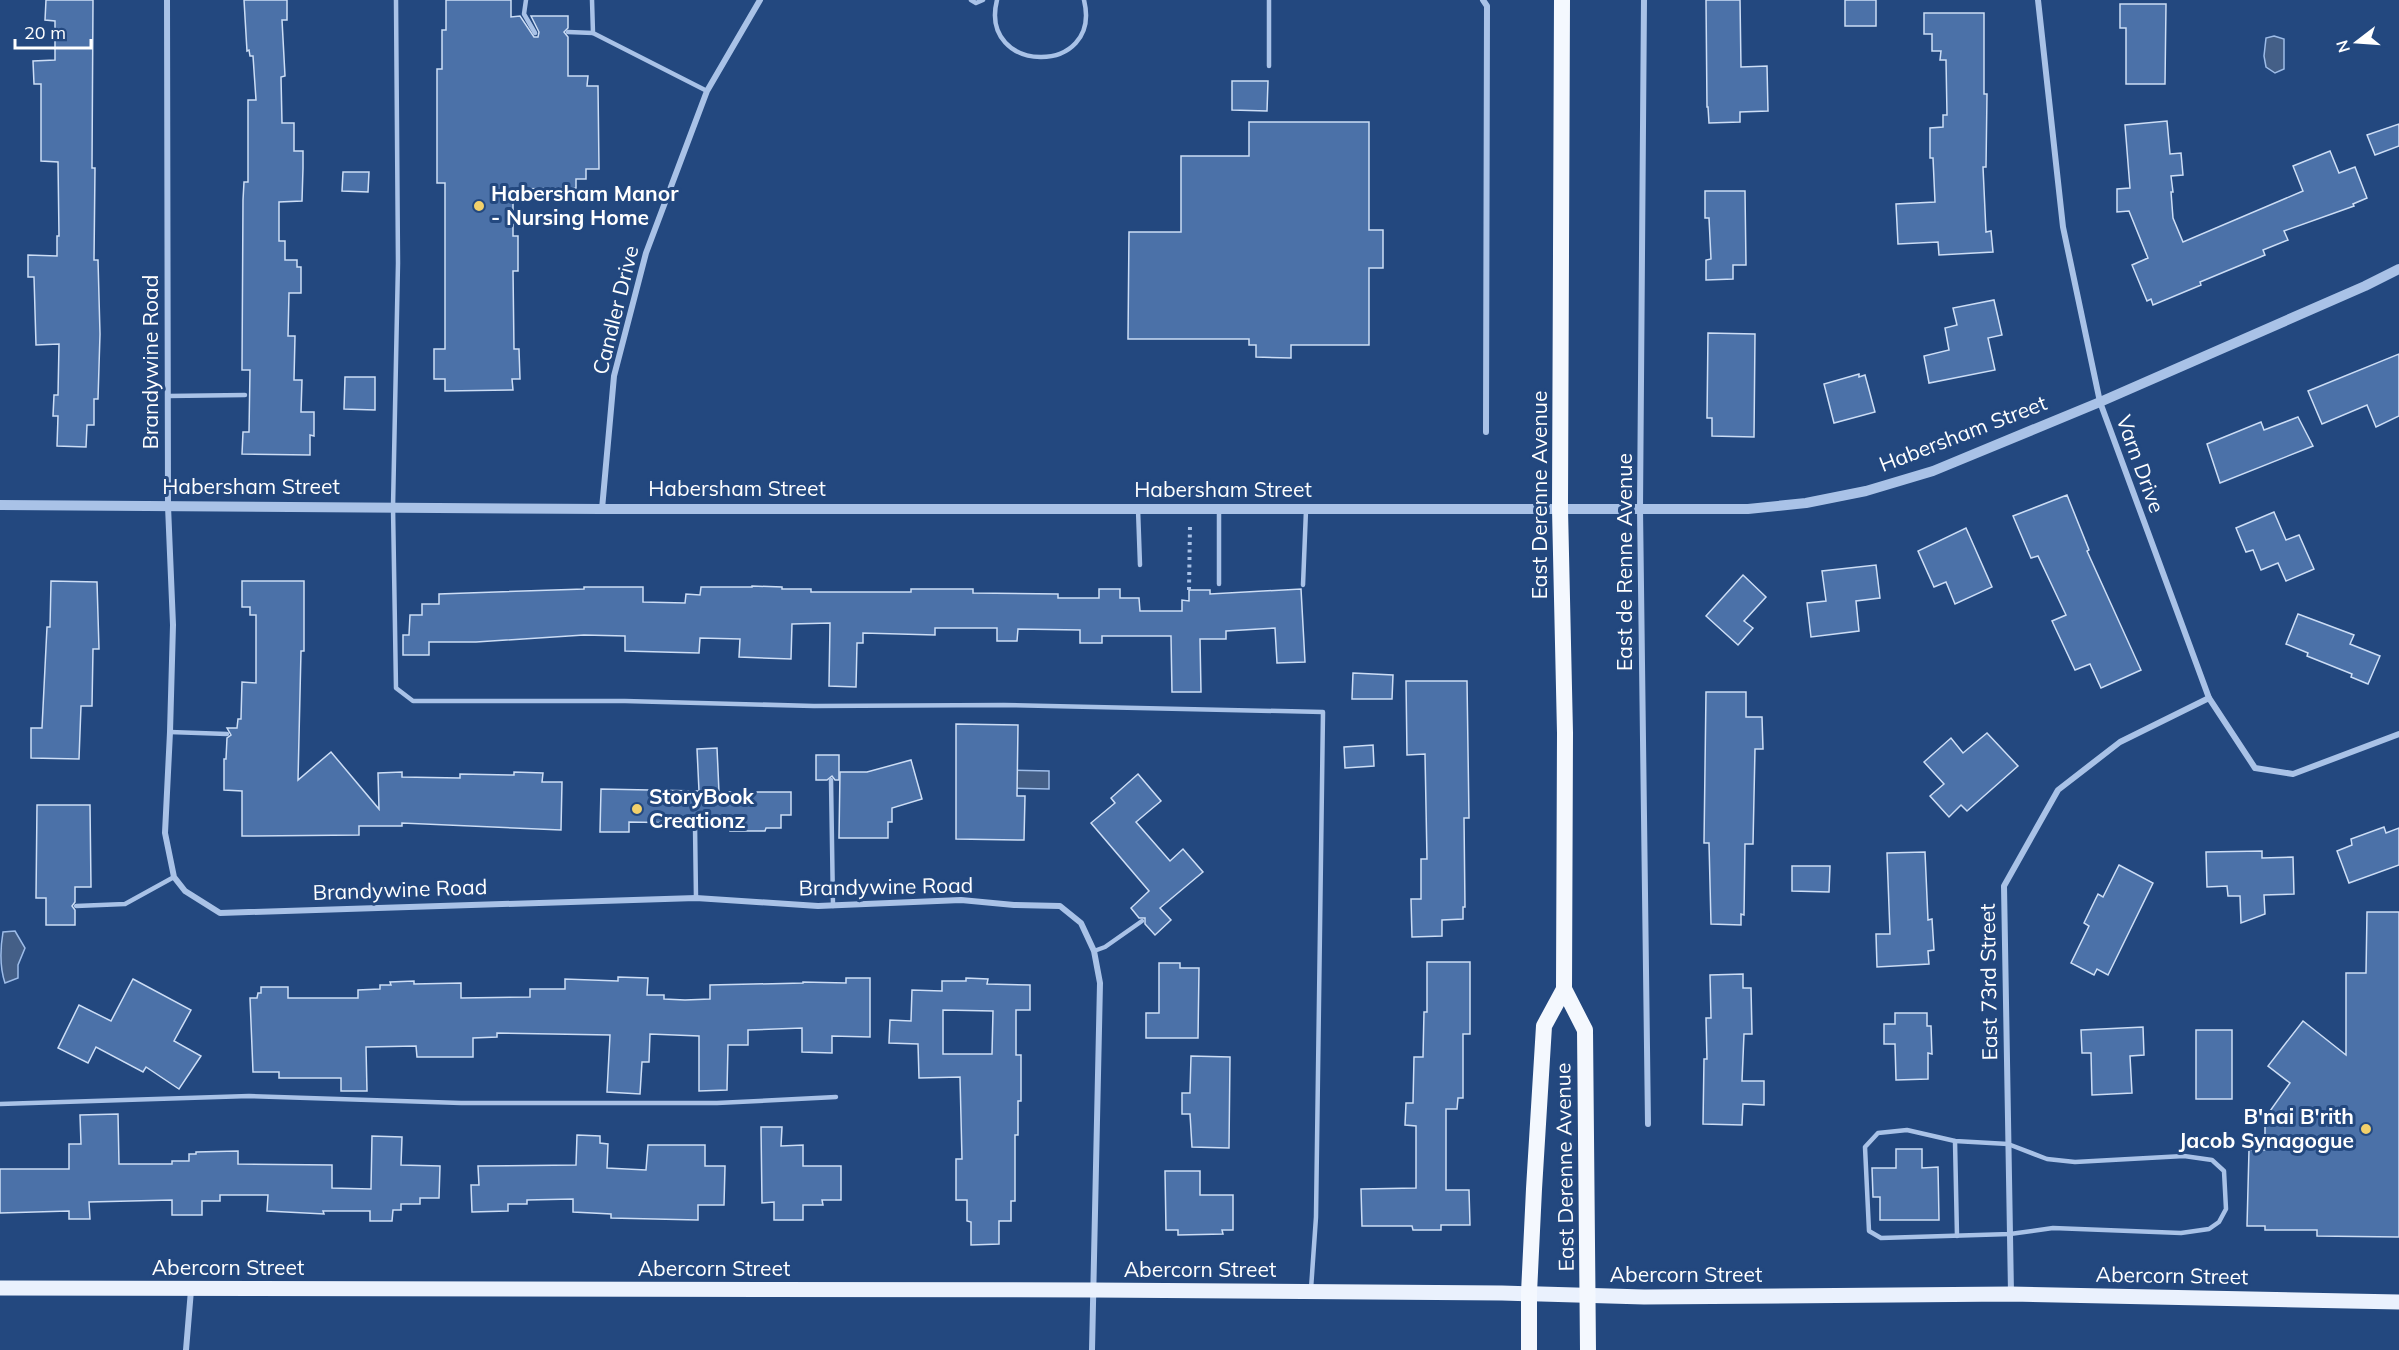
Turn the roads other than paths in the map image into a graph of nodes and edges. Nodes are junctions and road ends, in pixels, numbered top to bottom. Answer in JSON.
{"nodes":[{"id":1,"x":167,"y":0,"type":"edge"},
{"id":2,"x":396,"y":0,"type":"edge"},
{"id":3,"x":526,"y":0,"type":"edge"},
{"id":4,"x":592,"y":0,"type":"edge"},
{"id":5,"x":760,"y":0,"type":"edge"},
{"id":6,"x":971,"y":0,"type":"edge"},
{"id":7,"x":983,"y":0,"type":"edge"},
{"id":8,"x":997,"y":0,"type":"edge"},
{"id":9,"x":1084,"y":0,"type":"edge"},
{"id":10,"x":1269,"y":0,"type":"edge"},
{"id":11,"x":1483,"y":0,"type":"edge"},
{"id":12,"x":1562,"y":0,"type":"edge"},
{"id":13,"x":1644,"y":0,"type":"edge"},
{"id":14,"x":2038,"y":0,"type":"edge"},
{"id":15,"x":568,"y":32,"type":"dead end"},
{"id":16,"x":535,"y":33,"type":"dead end"},
{"id":17,"x":593,"y":33,"type":"junction"},
{"id":18,"x":1269,"y":66,"type":"dead end"},
{"id":19,"x":707,"y":91,"type":"junction"},
{"id":20,"x":2399,"y":269,"type":"edge"},
{"id":21,"x":245,"y":395,"type":"dead end"},
{"id":22,"x":168,"y":396,"type":"junction"},
{"id":23,"x":2100,"y":402,"type":"junction"},
{"id":24,"x":1486,"y":432,"type":"dead end"},
{"id":25,"x":0,"y":505,"type":"edge"},
{"id":26,"x":168,"y":506,"type":"junction"},
{"id":27,"x":393,"y":507,"type":"junction"},
{"id":28,"x":602,"y":509,"type":"junction"},
{"id":29,"x":1138,"y":509,"type":"junction"},
{"id":30,"x":1219,"y":509,"type":"junction"},
{"id":31,"x":1560,"y":509,"type":"junction"},
{"id":32,"x":1640,"y":509,"type":"junction"},
{"id":33,"x":1306,"y":510,"type":"junction"},
{"id":34,"x":1140,"y":565,"type":"dead end"},
{"id":35,"x":1219,"y":584,"type":"dead end"},
{"id":36,"x":1303,"y":585,"type":"dead end"},
{"id":37,"x":2209,"y":698,"type":"junction"},
{"id":38,"x":170,"y":732,"type":"junction"},
{"id":39,"x":227,"y":734,"type":"dead end"},
{"id":40,"x":2399,"y":734,"type":"edge"},
{"id":41,"x":831,"y":780,"type":"dead end"},
{"id":42,"x":695,"y":825,"type":"dead end"},
{"id":43,"x":174,"y":877,"type":"junction"},
{"id":44,"x":696,"y":898,"type":"junction"},
{"id":45,"x":76,"y":906,"type":"dead end"},
{"id":46,"x":833,"y":906,"type":"junction"},
{"id":47,"x":1142,"y":921,"type":"dead end"},
{"id":48,"x":1094,"y":951,"type":"junction"},
{"id":49,"x":1564,"y":989,"type":"junction"},
{"id":50,"x":836,"y":1097,"type":"dead end"},
{"id":51,"x":0,"y":1104,"type":"edge"},
{"id":52,"x":1648,"y":1124,"type":"dead end"},
{"id":53,"x":1955,"y":1141,"type":"junction"},
{"id":54,"x":2008,"y":1144,"type":"junction"},
{"id":55,"x":2010,"y":1234,"type":"junction"},
{"id":56,"x":1957,"y":1236,"type":"junction"},
{"id":57,"x":0,"y":1288,"type":"edge"},
{"id":58,"x":191,"y":1290,"type":"junction"},
{"id":59,"x":1093,"y":1290,"type":"junction"},
{"id":60,"x":1310,"y":1292,"type":"junction"},
{"id":61,"x":1529,"y":1293,"type":"junction"},
{"id":62,"x":2011,"y":1294,"type":"junction"},
{"id":63,"x":1589,"y":1295,"type":"junction"},
{"id":64,"x":2399,"y":1302,"type":"edge"},
{"id":65,"x":186,"y":1350,"type":"edge"},
{"id":66,"x":1092,"y":1350,"type":"edge"},
{"id":67,"x":1529,"y":1350,"type":"edge"},
{"id":68,"x":1588,"y":1350,"type":"edge"}],
"edges":[{"from":1,"to":22,"type":"street","name":"Brandywine Road"},
{"from":2,"to":27,"type":"lane"},
{"from":3,"to":16,"type":"lane"},
{"from":4,"to":17,"type":"lane"},
{"from":5,"to":19,"type":"street","name":"Candler Drive"},
{"from":6,"to":7,"type":"lane"},
{"from":8,"to":9,"type":"lane"},
{"from":10,"to":18,"type":"lane"},
{"from":11,"to":24,"type":"street"},
{"from":12,"to":31,"type":"highway","name":"East Derenne Avenue"},
{"from":13,"to":32,"type":"street","name":"East de Renne Avenue"},
{"from":14,"to":23,"type":"street","name":"Varn Drive"},
{"from":15,"to":17,"type":"lane"},
{"from":17,"to":19,"type":"lane"},
{"from":19,"to":28,"type":"street","name":"Candler Drive"},
{"from":20,"to":23,"type":"street","name":"Habersham Street"},
{"from":21,"to":22,"type":"lane"},
{"from":22,"to":26,"type":"street","name":"Brandywine Road"},
{"from":23,"to":32,"type":"street","name":"Habersham Street"},
{"from":23,"to":37,"type":"street","name":"Varn Drive"},
{"from":25,"to":26,"type":"street","name":"Habersham Street"},
{"from":26,"to":27,"type":"street","name":"Habersham Street"},
{"from":26,"to":38,"type":"street","name":"Brandywine Road"},
{"from":27,"to":28,"type":"street","name":"Habersham Street"},
{"from":27,"to":60,"type":"lane"},
{"from":28,"to":29,"type":"street","name":"Habersham Street"},
{"from":29,"to":30,"type":"street","name":"Habersham Street"},
{"from":29,"to":34,"type":"lane"},
{"from":30,"to":33,"type":"street","name":"Habersham Street"},
{"from":30,"to":35,"type":"lane"},
{"from":31,"to":32,"type":"street","name":"Habersham Street"},
{"from":31,"to":33,"type":"street","name":"Habersham Street"},
{"from":31,"to":49,"type":"highway","name":"East Derenne Avenue"},
{"from":32,"to":52,"type":"street","name":"East de Renne Avenue"},
{"from":33,"to":36,"type":"lane"},
{"from":37,"to":40,"type":"street","name":"Varn Drive"},
{"from":37,"to":54,"type":"street","name":"East 73rd Street"},
{"from":38,"to":39,"type":"lane"},
{"from":38,"to":43,"type":"street","name":"Brandywine Road"},
{"from":41,"to":46,"type":"lane"},
{"from":42,"to":44,"type":"lane"},
{"from":43,"to":44,"type":"street","name":"Brandywine Road"},
{"from":43,"to":45,"type":"lane"},
{"from":44,"to":46,"type":"street","name":"Brandywine Road"},
{"from":46,"to":48,"type":"street","name":"Brandywine Road"},
{"from":47,"to":48,"type":"lane"},
{"from":48,"to":59,"type":"street","name":"Brandywine Road"},
{"from":49,"to":61,"type":"highway","name":"East Derenne Avenue"},
{"from":49,"to":63,"type":"highway","name":"East Derenne Avenue"},
{"from":50,"to":51,"type":"lane"},
{"from":53,"to":54,"type":"lane"},
{"from":53,"to":56,"type":"lane"},
{"from":53,"to":56,"type":"lane"},
{"from":54,"to":55,"type":"street","name":"East 73rd Street"},
{"from":54,"to":55,"type":"lane"},
{"from":55,"to":56,"type":"lane"},
{"from":55,"to":62,"type":"street","name":"East 73rd Street"},
{"from":57,"to":58,"type":"main road","name":"Abercorn Street"},
{"from":58,"to":59,"type":"main road","name":"Abercorn Street"},
{"from":58,"to":65,"type":"street"},
{"from":59,"to":60,"type":"main road","name":"Abercorn Street"},
{"from":59,"to":66,"type":"street","name":"Brandywine Road"},
{"from":60,"to":61,"type":"main road","name":"Abercorn Street"},
{"from":61,"to":63,"type":"main road","name":"Abercorn Street"},
{"from":61,"to":67,"type":"highway","name":"East Derenne Avenue"},
{"from":62,"to":63,"type":"main road","name":"Abercorn Street"},
{"from":62,"to":64,"type":"main road","name":"Abercorn Street"},
{"from":63,"to":68,"type":"highway","name":"East Derenne Avenue"}]}
